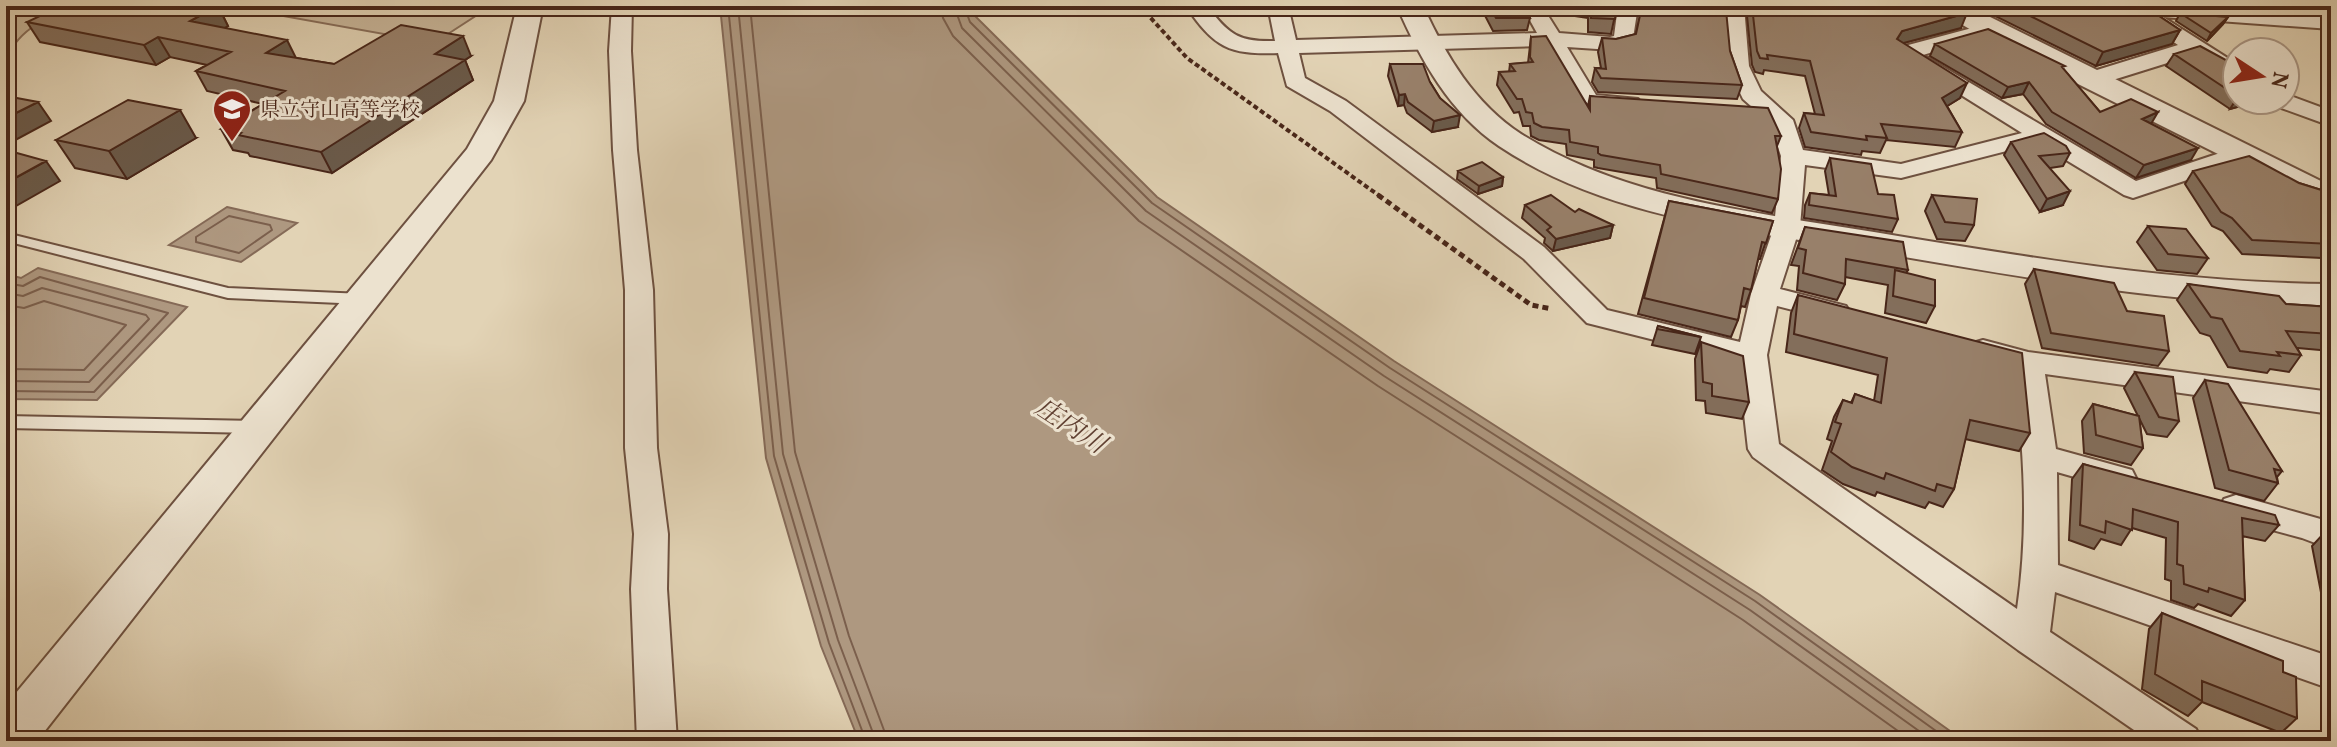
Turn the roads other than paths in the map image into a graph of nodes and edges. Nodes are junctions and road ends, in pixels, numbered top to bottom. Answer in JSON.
{"nodes":[{"id":1,"x":530,"y":6,"type":"edge"},
{"id":2,"x":622,"y":6,"type":"edge"},
{"id":3,"x":1196,"y":6,"type":"edge"},
{"id":4,"x":1278,"y":6,"type":"edge"},
{"id":5,"x":1410,"y":6,"type":"edge"},
{"id":6,"x":1532,"y":6,"type":"edge"},
{"id":7,"x":1628,"y":6,"type":"edge"},
{"id":8,"x":1949,"y":6,"type":"edge"},
{"id":9,"x":2137,"y":9,"type":"edge"},
{"id":10,"x":1729,"y":12,"type":"edge"},
{"id":11,"x":2331,"y":23,"type":"edge"},
{"id":12,"x":1989,"y":29,"type":"junction"},
{"id":13,"x":1553,"y":39,"type":"junction"},
{"id":14,"x":1425,"y":42,"type":"junction"},
{"id":15,"x":1288,"y":47,"type":"junction"},
{"id":16,"x":2195,"y":47,"type":"junction"},
{"id":17,"x":2221,"y":64,"type":"edge"},
{"id":18,"x":2092,"y":79,"type":"junction"},
{"id":19,"x":1655,"y":106,"type":"edge"},
{"id":20,"x":2301,"y":108,"type":"edge"},
{"id":21,"x":1740,"y":110,"type":"edge"},
{"id":22,"x":1768,"y":111,"type":"junction"},
{"id":23,"x":2331,"y":119,"type":"edge"},
{"id":24,"x":2043,"y":135,"type":"junction"},
{"id":25,"x":2241,"y":154,"type":"junction"},
{"id":26,"x":1793,"y":156,"type":"junction"},
{"id":27,"x":2331,"y":198,"type":"edge"},
{"id":28,"x":1787,"y":227,"type":"junction"},
{"id":29,"x":6,"y":237,"type":"edge"},
{"id":30,"x":1765,"y":294,"type":"junction"},
{"id":31,"x":2331,"y":295,"type":"edge"},
{"id":32,"x":363,"y":299,"type":"junction"},
{"id":33,"x":1867,"y":320,"type":"edge"},
{"id":34,"x":1955,"y":343,"type":"edge"},
{"id":35,"x":1752,"y":355,"type":"junction"},
{"id":36,"x":2028,"y":362,"type":"junction"},
{"id":37,"x":2331,"y":403,"type":"edge"},
{"id":38,"x":6,"y":422,"type":"edge"},
{"id":39,"x":260,"y":428,"type":"junction"},
{"id":40,"x":2041,"y":456,"type":"junction"},
{"id":41,"x":2152,"y":486,"type":"edge"},
{"id":42,"x":2209,"y":501,"type":"edge"},
{"id":43,"x":2331,"y":536,"type":"edge"},
{"id":44,"x":2040,"y":573,"type":"junction"},
{"id":45,"x":2031,"y":639,"type":"junction"},
{"id":46,"x":2331,"y":673,"type":"edge"},
{"id":47,"x":7,"y":741,"type":"edge"},
{"id":48,"x":657,"y":741,"type":"edge"},
{"id":49,"x":2182,"y":741,"type":"edge"}],
"edges":[{"from":1,"to":32,"type":"street"},
{"from":2,"to":48,"type":"street"},
{"from":3,"to":15,"type":"street"},
{"from":4,"to":15,"type":"street"},
{"from":5,"to":14,"type":"street"},
{"from":6,"to":13,"type":"street"},
{"from":7,"to":13,"type":"street"},
{"from":8,"to":12,"type":"street"},
{"from":9,"to":11,"type":"street"},
{"from":9,"to":16,"type":"street"},
{"from":10,"to":22,"type":"street"},
{"from":12,"to":18,"type":"street"},
{"from":12,"to":24,"type":"street"},
{"from":13,"to":14,"type":"street"},
{"from":13,"to":19,"type":"street"},
{"from":14,"to":15,"type":"street"},
{"from":14,"to":28,"type":"street"},
{"from":15,"to":35,"type":"street"},
{"from":16,"to":17,"type":"street"},
{"from":16,"to":18,"type":"street"},
{"from":18,"to":25,"type":"street"},
{"from":20,"to":23,"type":"street"},
{"from":21,"to":22,"type":"street"},
{"from":22,"to":26,"type":"street"},
{"from":24,"to":25,"type":"street"},
{"from":24,"to":26,"type":"street"},
{"from":25,"to":27,"type":"street"},
{"from":26,"to":28,"type":"street"},
{"from":28,"to":30,"type":"street"},
{"from":28,"to":31,"type":"street"},
{"from":29,"to":32,"type":"lane"},
{"from":30,"to":33,"type":"street"},
{"from":30,"to":35,"type":"street"},
{"from":32,"to":39,"type":"street"},
{"from":34,"to":36,"type":"street"},
{"from":35,"to":45,"type":"street"},
{"from":36,"to":37,"type":"street"},
{"from":36,"to":40,"type":"street"},
{"from":38,"to":39,"type":"lane"},
{"from":39,"to":47,"type":"street"},
{"from":40,"to":41,"type":"street"},
{"from":40,"to":44,"type":"street"},
{"from":42,"to":43,"type":"street"},
{"from":44,"to":45,"type":"street"},
{"from":44,"to":46,"type":"street"},
{"from":45,"to":49,"type":"street"}]}
